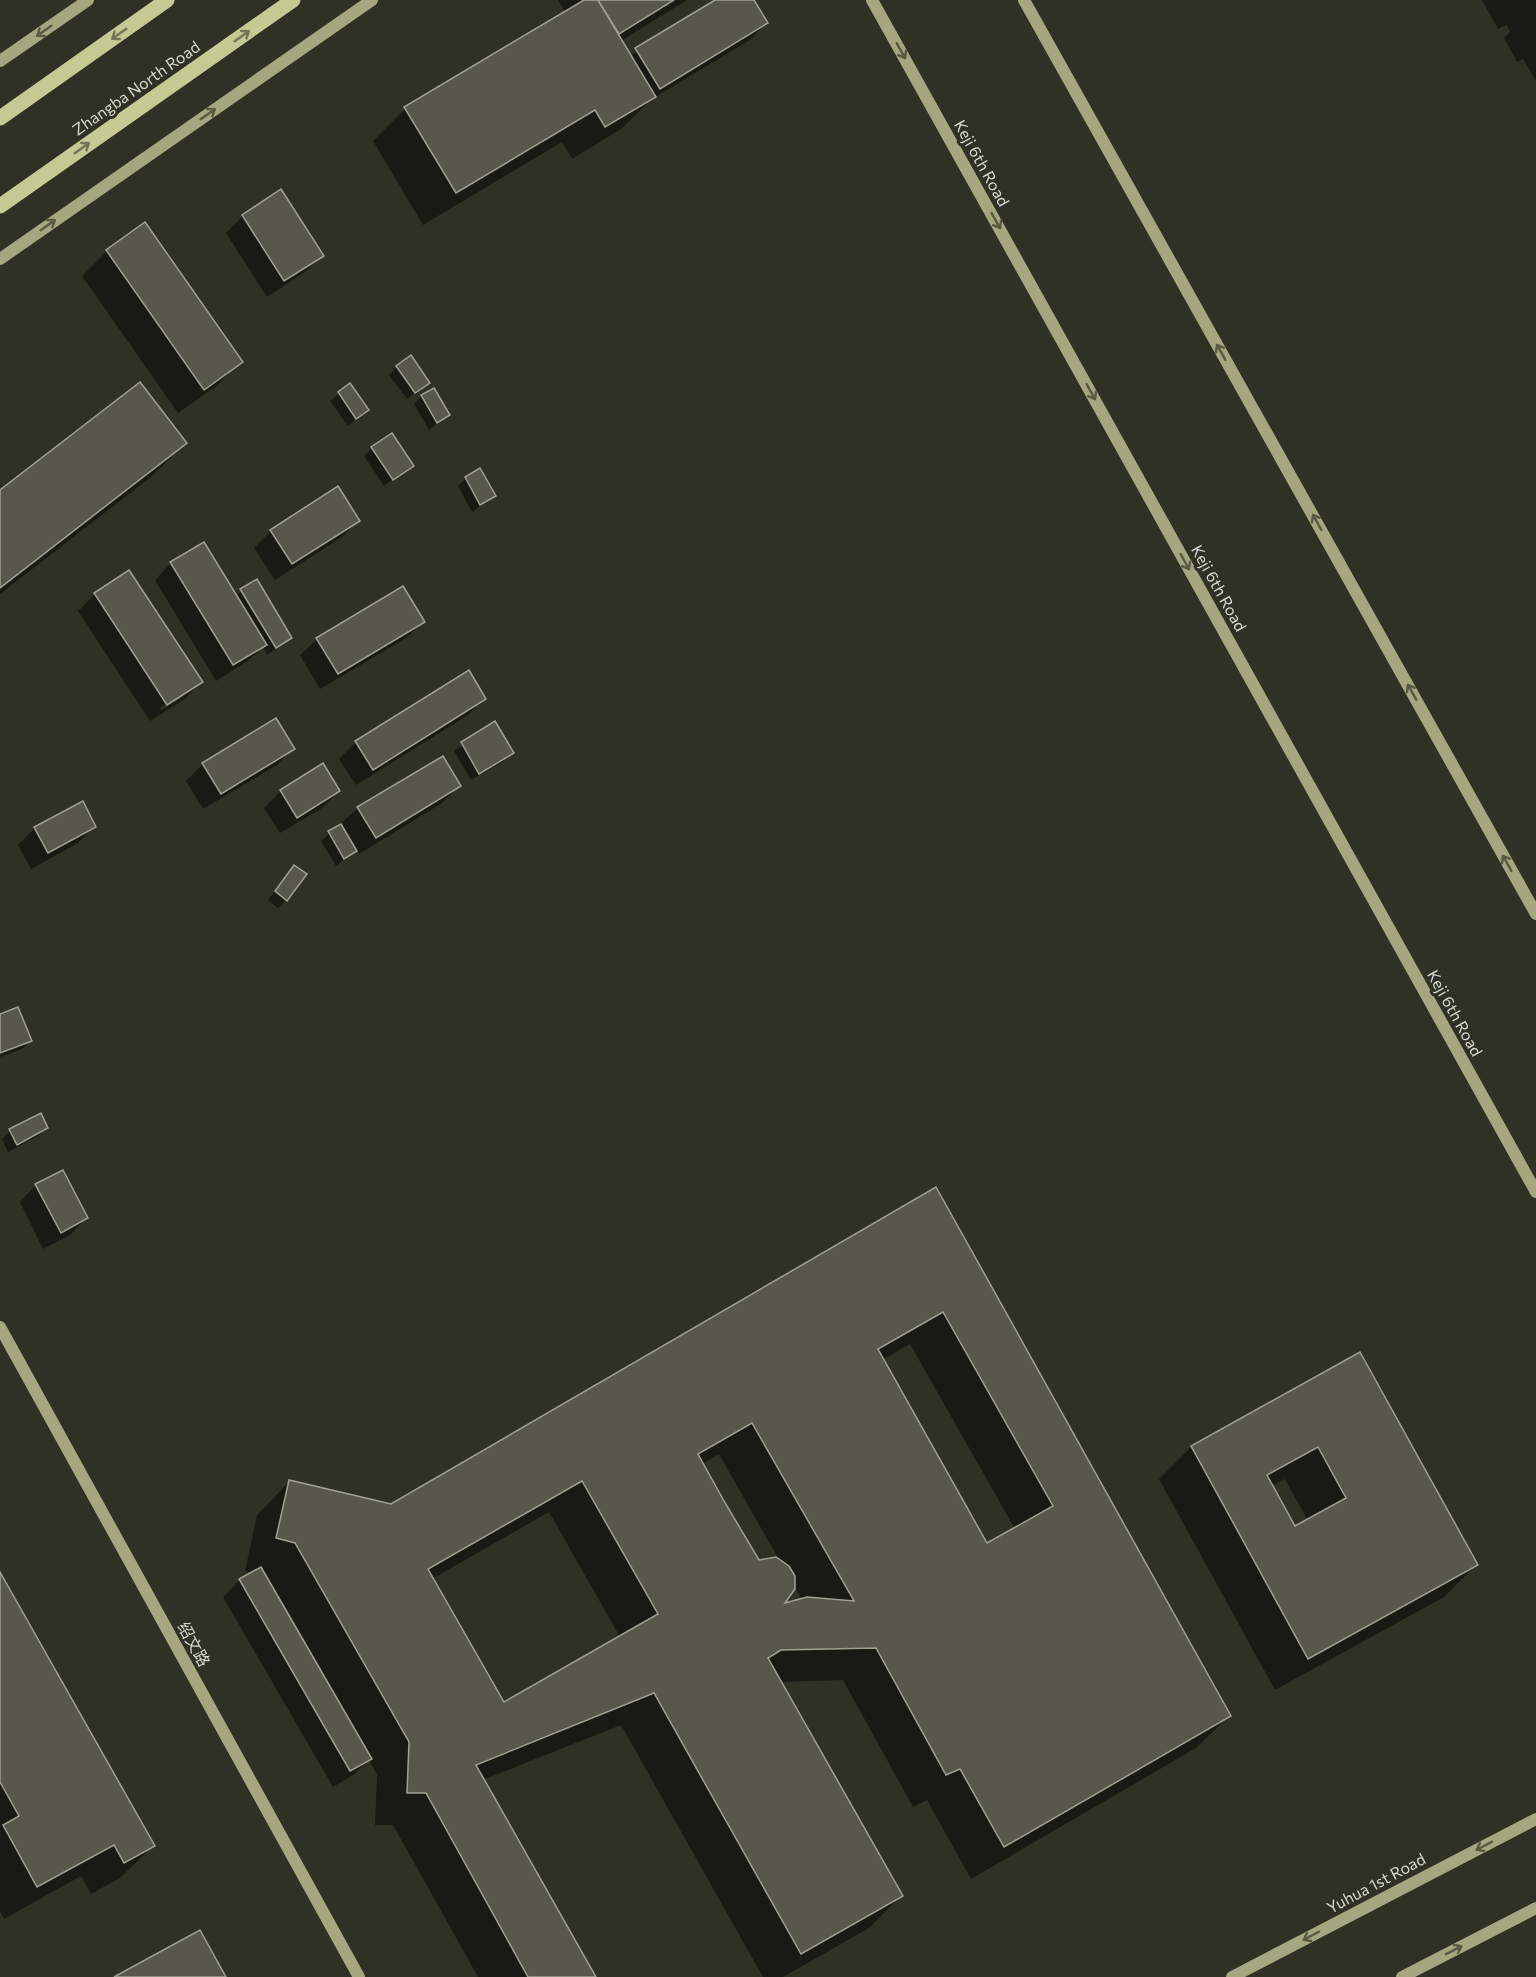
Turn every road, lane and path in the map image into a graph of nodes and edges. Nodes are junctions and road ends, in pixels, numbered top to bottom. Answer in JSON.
{"nodes":[{"id":1,"x":88,"y":0,"type":"edge"},
{"id":2,"x":167,"y":0,"type":"edge"},
{"id":3,"x":293,"y":0,"type":"edge"},
{"id":4,"x":372,"y":0,"type":"edge"},
{"id":5,"x":872,"y":0,"type":"edge"},
{"id":6,"x":1024,"y":0,"type":"edge"},
{"id":7,"x":0,"y":61,"type":"edge"},
{"id":8,"x":0,"y":118,"type":"edge"},
{"id":9,"x":0,"y":206,"type":"edge"},
{"id":10,"x":0,"y":259,"type":"edge"},
{"id":11,"x":1536,"y":914,"type":"edge"},
{"id":12,"x":1536,"y":1192,"type":"edge"},
{"id":13,"x":0,"y":1327,"type":"edge"},
{"id":14,"x":1536,"y":1819,"type":"edge"},
{"id":15,"x":1536,"y":1908,"type":"edge"},
{"id":16,"x":359,"y":1977,"type":"edge"},
{"id":17,"x":1232,"y":1977,"type":"edge"},
{"id":18,"x":1402,"y":1977,"type":"edge"}],
"edges":[{"from":1,"to":7,"type":"main road","one_way":true},
{"from":2,"to":8,"type":"main road","one_way":true},
{"from":9,"to":3,"type":"main road","name":"Zhangba North Road","one_way":true},
{"from":10,"to":4,"type":"main road","one_way":true},
{"from":5,"to":12,"type":"main road","name":"Keji 6th Road","one_way":true},
{"from":11,"to":6,"type":"main road","one_way":true},
{"from":13,"to":16,"type":"main road","name":"绍文路"},
{"from":14,"to":17,"type":"main road","name":"Yuhua 1st Road","one_way":true},
{"from":18,"to":15,"type":"main road","one_way":true}]}
